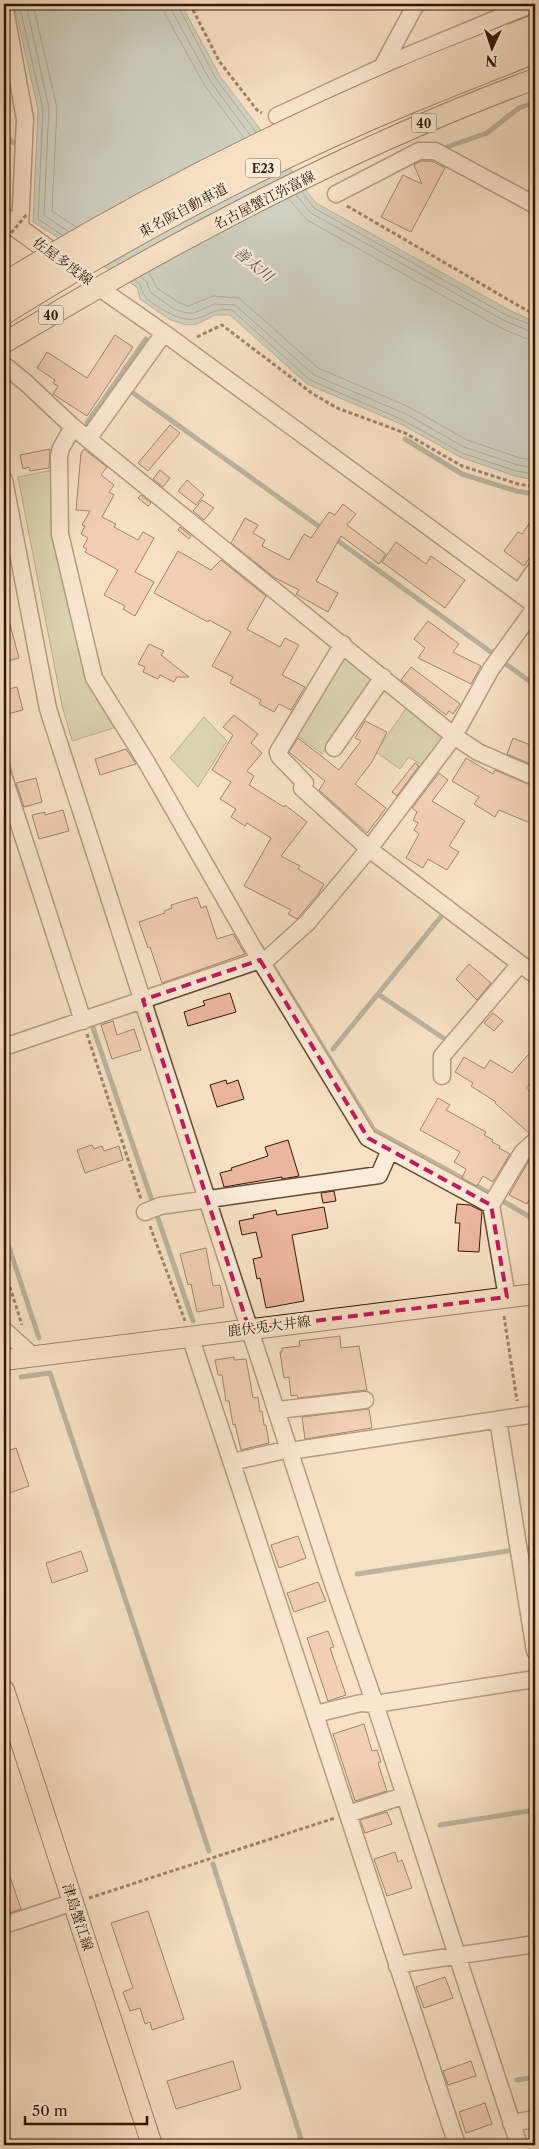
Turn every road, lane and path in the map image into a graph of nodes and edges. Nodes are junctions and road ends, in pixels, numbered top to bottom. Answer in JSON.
{"nodes":[{"id":1,"x":4,"y":4,"type":"edge"},
{"id":2,"x":190,"y":4,"type":"edge"},
{"id":3,"x":416,"y":4,"type":"edge"},
{"id":4,"x":532,"y":4,"type":"edge"},
{"id":5,"x":535,"y":27,"type":"edge"},
{"id":6,"x":535,"y":51,"type":"edge"},
{"id":7,"x":383,"y":66,"type":"junction"},
{"id":8,"x":535,"y":79,"type":"edge"},
{"id":9,"x":277,"y":116,"type":"joint"},
{"id":10,"x":336,"y":194,"type":"joint"},
{"id":11,"x":535,"y":205,"type":"edge"},
{"id":12,"x":14,"y":225,"type":"edge"},
{"id":13,"x":4,"y":252,"type":"edge"},
{"id":14,"x":4,"y":285,"type":"edge"},
{"id":15,"x":98,"y":287,"type":"junction"},
{"id":16,"x":4,"y":312,"type":"edge"},
{"id":17,"x":535,"y":313,"type":"edge"},
{"id":18,"x":164,"y":333,"type":"junction"},
{"id":19,"x":4,"y":343,"type":"edge"},
{"id":20,"x":181,"y":345,"type":"junction"},
{"id":21,"x":4,"y":365,"type":"edge"},
{"id":22,"x":73,"y":428,"type":"junction"},
{"id":23,"x":88,"y":439,"type":"junction"},
{"id":24,"x":4,"y":480,"type":"edge"},
{"id":25,"x":535,"y":487,"type":"edge"},
{"id":26,"x":535,"y":570,"type":"edge"},
{"id":27,"x":519,"y":593,"type":"junction"},
{"id":28,"x":535,"y":606,"type":"edge"},
{"id":29,"x":343,"y":644,"type":"junction"},
{"id":30,"x":383,"y":677,"type":"junction"},
{"id":31,"x":454,"y":736,"type":"junction"},
{"id":32,"x":334,"y":748,"type":"dead end"},
{"id":33,"x":535,"y":777,"type":"edge"},
{"id":34,"x":4,"y":778,"type":"edge"},
{"id":35,"x":369,"y":849,"type":"junction"},
{"id":36,"x":266,"y":958,"type":"junction"},
{"id":37,"x":520,"y":964,"type":"junction"},
{"id":38,"x":535,"y":975,"type":"edge"},
{"id":39,"x":143,"y":1000,"type":"junction"},
{"id":40,"x":90,"y":1018,"type":"junction"},
{"id":41,"x":4,"y":1047,"type":"edge"},
{"id":42,"x":442,"y":1076,"type":"dead end"},
{"id":43,"x":535,"y":1140,"type":"edge"},
{"id":44,"x":390,"y":1150,"type":"junction"},
{"id":45,"x":207,"y":1199,"type":"junction"},
{"id":46,"x":494,"y":1200,"type":"junction"},
{"id":47,"x":152,"y":1209,"type":"junction"},
{"id":48,"x":4,"y":1268,"type":"edge"},
{"id":49,"x":535,"y":1294,"type":"edge"},
{"id":50,"x":508,"y":1297,"type":"junction"},
{"id":51,"x":249,"y":1329,"type":"junction"},
{"id":52,"x":4,"y":1330,"type":"edge"},
{"id":53,"x":190,"y":1336,"type":"junction"},
{"id":54,"x":33,"y":1356,"type":"junction"},
{"id":55,"x":4,"y":1360,"type":"edge"},
{"id":56,"x":365,"y":1400,"type":"dead end"},
{"id":57,"x":278,"y":1410,"type":"junction"},
{"id":58,"x":535,"y":1414,"type":"edge"},
{"id":59,"x":518,"y":1416,"type":"junction"},
{"id":60,"x":498,"y":1420,"type":"junction"},
{"id":61,"x":290,"y":1450,"type":"junction"},
{"id":62,"x":237,"y":1461,"type":"junction"},
{"id":63,"x":535,"y":1651,"type":"edge"},
{"id":64,"x":535,"y":1679,"type":"edge"},
{"id":65,"x":4,"y":1690,"type":"edge"},
{"id":66,"x":375,"y":1704,"type":"junction"},
{"id":67,"x":320,"y":1712,"type":"junction"},
{"id":68,"x":404,"y":1796,"type":"junction"},
{"id":69,"x":353,"y":1812,"type":"junction"},
{"id":70,"x":74,"y":1902,"type":"junction"},
{"id":71,"x":4,"y":1925,"type":"edge"},
{"id":72,"x":535,"y":1944,"type":"edge"},
{"id":73,"x":456,"y":1957,"type":"junction"},
{"id":74,"x":402,"y":1965,"type":"junction"},
{"id":75,"x":535,"y":2119,"type":"edge"},
{"id":76,"x":511,"y":2123,"type":"junction"},
{"id":77,"x":152,"y":2145,"type":"edge"},
{"id":78,"x":457,"y":2145,"type":"edge"},
{"id":79,"x":519,"y":2145,"type":"edge"}],
"edges":[{"from":1,"to":12,"type":"street"},
{"from":2,"to":9,"type":"path"},
{"from":3,"to":7,"type":"street"},
{"from":4,"to":7,"type":"street"},
{"from":5,"to":14,"type":"highway","name":"東名阪自動車道","number":"E23","bridge":true},
{"from":6,"to":16,"type":"highway","name":"東名阪自動車道","number":"E23","bridge":true},
{"from":7,"to":9,"type":"street"},
{"from":8,"to":15,"type":"main road","name":"名古屋蟹江弥富線","number":"40"},
{"from":10,"to":11,"type":"street"},
{"from":10,"to":17,"type":"path"},
{"from":12,"to":13,"type":"path"},
{"from":12,"to":15,"type":"main road","name":"佐屋多度線"},
{"from":15,"to":18,"type":"street"},
{"from":15,"to":19,"type":"main road","name":"名古屋蟹江弥富線","number":"40"},
{"from":18,"to":20,"type":"street"},
{"from":18,"to":23,"type":"street"},
{"from":20,"to":25,"type":"path"},
{"from":20,"to":27,"type":"street"},
{"from":21,"to":22,"type":"street"},
{"from":22,"to":23,"type":"street"},
{"from":22,"to":36,"type":"street"},
{"from":23,"to":29,"type":"street"},
{"from":24,"to":39,"type":"street"},
{"from":26,"to":27,"type":"street"},
{"from":27,"to":28,"type":"street"},
{"from":28,"to":31,"type":"street"},
{"from":29,"to":30,"type":"street"},
{"from":29,"to":35,"type":"street"},
{"from":30,"to":31,"type":"street"},
{"from":30,"to":32,"type":"street"},
{"from":31,"to":33,"type":"street"},
{"from":31,"to":35,"type":"street"},
{"from":34,"to":40,"type":"street"},
{"from":35,"to":36,"type":"street"},
{"from":35,"to":37,"type":"street"},
{"from":36,"to":39,"type":"street"},
{"from":36,"to":44,"type":"street"},
{"from":37,"to":38,"type":"street"},
{"from":37,"to":42,"type":"street"},
{"from":39,"to":40,"type":"street"},
{"from":39,"to":45,"type":"street"},
{"from":40,"to":41,"type":"street"},
{"from":40,"to":47,"type":"path"},
{"from":43,"to":46,"type":"street"},
{"from":44,"to":45,"type":"street"},
{"from":44,"to":46,"type":"street"},
{"from":45,"to":47,"type":"street"},
{"from":45,"to":51,"type":"street"},
{"from":46,"to":50,"type":"street"},
{"from":47,"to":53,"type":"path"},
{"from":48,"to":54,"type":"path"},
{"from":49,"to":50,"type":"main road","name":"鹿伏兎大井線"},
{"from":50,"to":51,"type":"main road","name":"鹿伏兎大井線"},
{"from":50,"to":59,"type":"path"},
{"from":51,"to":53,"type":"main road","name":"鹿伏兎大井線"},
{"from":51,"to":57,"type":"street"},
{"from":52,"to":54,"type":"street"},
{"from":53,"to":54,"type":"main road","name":"鹿伏兎大井線"},
{"from":53,"to":62,"type":"street"},
{"from":54,"to":55,"type":"main road","name":"鹿伏兎大井線"},
{"from":56,"to":57,"type":"street"},
{"from":57,"to":61,"type":"street"},
{"from":58,"to":59,"type":"street"},
{"from":59,"to":60,"type":"street"},
{"from":60,"to":61,"type":"street"},
{"from":60,"to":63,"type":"street"},
{"from":61,"to":62,"type":"street"},
{"from":61,"to":66,"type":"street"},
{"from":62,"to":67,"type":"street"},
{"from":64,"to":66,"type":"street"},
{"from":65,"to":70,"type":"main road","name":"津島蟹江線"},
{"from":66,"to":67,"type":"street"},
{"from":66,"to":68,"type":"street"},
{"from":67,"to":69,"type":"street"},
{"from":68,"to":69,"type":"street"},
{"from":68,"to":73,"type":"street"},
{"from":69,"to":70,"type":"path"},
{"from":69,"to":74,"type":"street"},
{"from":70,"to":71,"type":"street"},
{"from":70,"to":77,"type":"main road","name":"津島蟹江線"},
{"from":72,"to":73,"type":"street"},
{"from":73,"to":74,"type":"street"},
{"from":73,"to":76,"type":"street"},
{"from":74,"to":78,"type":"street"},
{"from":75,"to":76,"type":"street"},
{"from":76,"to":79,"type":"street"}]}
